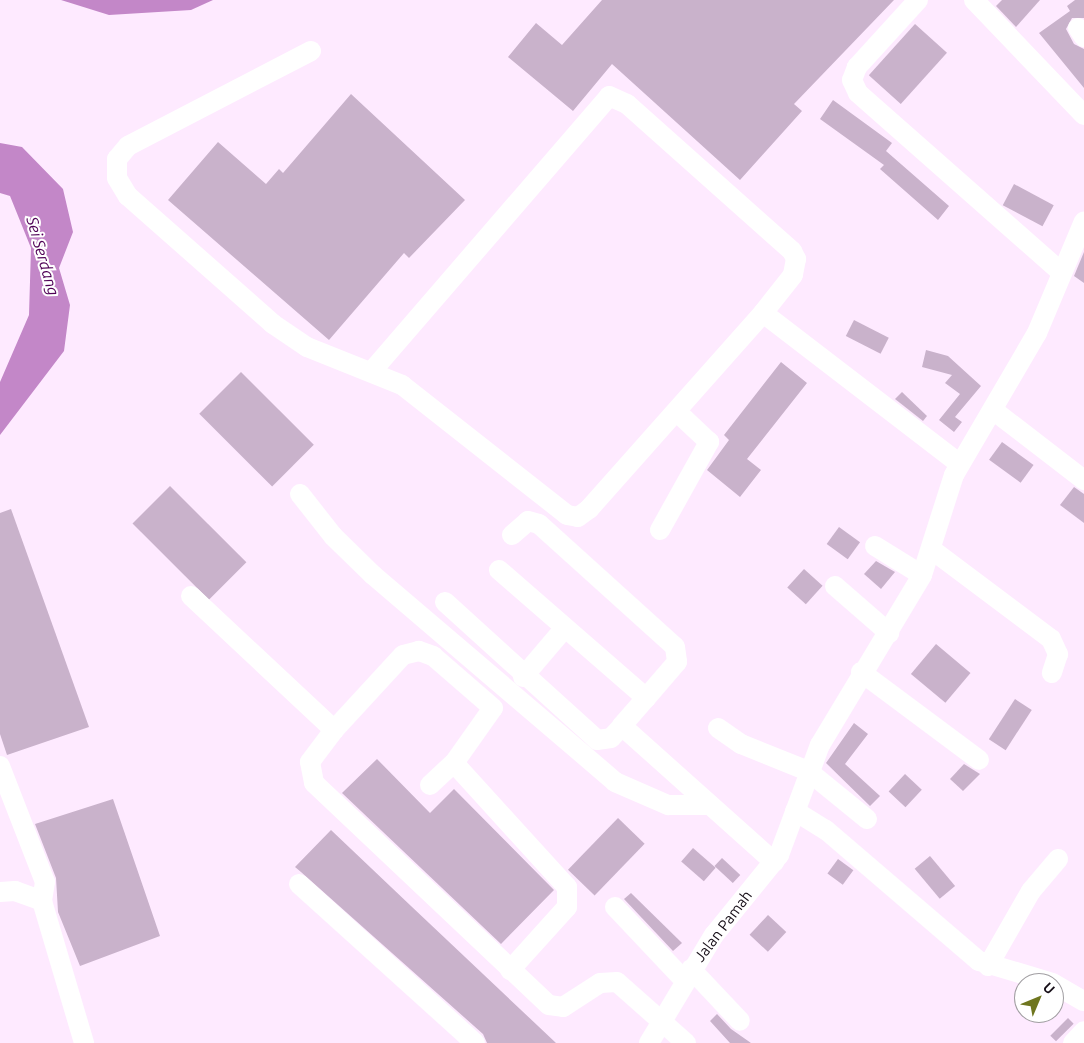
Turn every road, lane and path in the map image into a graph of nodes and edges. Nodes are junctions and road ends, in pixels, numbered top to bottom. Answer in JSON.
{"nodes":[{"id":1,"x":918,"y":0,"type":"edge"},
{"id":2,"x":974,"y":0,"type":"edge"},
{"id":3,"x":310,"y":51,"type":"dead end"},
{"id":4,"x":1084,"y":115,"type":"edge"},
{"id":5,"x":1084,"y":221,"type":"edge"},
{"id":6,"x":1078,"y":252,"type":"edge"},
{"id":7,"x":1062,"y":273,"type":"junction"},
{"id":8,"x":763,"y":313,"type":"junction"},
{"id":9,"x":372,"y":371,"type":"junction"},
{"id":10,"x":993,"y":410,"type":"junction"},
{"id":11,"x":677,"y":412,"type":"junction"},
{"id":12,"x":960,"y":464,"type":"junction"},
{"id":13,"x":1084,"y":480,"type":"edge"},
{"id":14,"x":300,"y":494,"type":"dead end"},
{"id":15,"x":660,"y":530,"type":"dead end"},
{"id":16,"x":512,"y":535,"type":"dead end"},
{"id":17,"x":875,"y":546,"type":"dead end"},
{"id":18,"x":931,"y":549,"type":"junction"},
{"id":19,"x":499,"y":570,"type":"dead end"},
{"id":20,"x":922,"y":576,"type":"junction"},
{"id":21,"x":835,"y":586,"type":"dead end"},
{"id":22,"x":191,"y":596,"type":"dead end"},
{"id":23,"x":445,"y":602,"type":"dead end"},
{"id":24,"x":563,"y":630,"type":"junction"},
{"id":25,"x":889,"y":633,"type":"junction"},
{"id":26,"x":861,"y":672,"type":"junction"},
{"id":27,"x":1052,"y":673,"type":"dead end"},
{"id":28,"x":523,"y":677,"type":"junction"},
{"id":29,"x":646,"y":698,"type":"junction"},
{"id":30,"x":622,"y":726,"type":"junction"},
{"id":31,"x":718,"y":728,"type":"dead end"},
{"id":32,"x":334,"y":730,"type":"junction"},
{"id":33,"x":979,"y":760,"type":"dead end"},
{"id":34,"x":454,"y":763,"type":"junction"},
{"id":35,"x":0,"y":766,"type":"edge"},
{"id":36,"x":808,"y":771,"type":"junction"},
{"id":37,"x":430,"y":785,"type":"dead end"},
{"id":38,"x":710,"y":805,"type":"junction"},
{"id":39,"x":795,"y":811,"type":"junction"},
{"id":40,"x":867,"y":819,"type":"dead end"},
{"id":41,"x":1058,"y":859,"type":"dead end"},
{"id":42,"x":774,"y":862,"type":"junction"},
{"id":43,"x":299,"y":884,"type":"dead end"},
{"id":44,"x":0,"y":892,"type":"edge"},
{"id":45,"x":42,"y":901,"type":"junction"},
{"id":46,"x":615,"y":907,"type":"dead end"},
{"id":47,"x":988,"y":966,"type":"junction"},
{"id":48,"x":510,"y":970,"type":"junction"},
{"id":49,"x":1024,"y":973,"type":"edge"},
{"id":50,"x":688,"y":974,"type":"junction"},
{"id":51,"x":1064,"y":989,"type":"edge"},
{"id":52,"x":1084,"y":1000,"type":"edge"},
{"id":53,"x":665,"y":1014,"type":"junction"},
{"id":54,"x":740,"y":1021,"type":"dead end"},
{"id":55,"x":1084,"y":1031,"type":"edge"},
{"id":56,"x":84,"y":1043,"type":"edge"},
{"id":57,"x":475,"y":1043,"type":"edge"},
{"id":58,"x":649,"y":1043,"type":"edge"},
{"id":59,"x":686,"y":1043,"type":"edge"},
{"id":60,"x":700,"y":1043,"type":"edge"},
{"id":61,"x":1073,"y":1043,"type":"edge"}],
"edges":[{"from":1,"to":7,"type":"street"},
{"from":2,"to":4,"type":"street"},
{"from":3,"to":9,"type":"street"},
{"from":5,"to":6,"type":"street","name":"Jalan Pamah"},
{"from":6,"to":7,"type":"street","name":"Jalan Pamah"},
{"from":7,"to":10,"type":"street","name":"Jalan Pamah"},
{"from":8,"to":9,"type":"street"},
{"from":8,"to":11,"type":"street"},
{"from":8,"to":12,"type":"street"},
{"from":9,"to":11,"type":"street"},
{"from":10,"to":12,"type":"street","name":"Jalan Pamah"},
{"from":10,"to":13,"type":"street"},
{"from":11,"to":15,"type":"street"},
{"from":12,"to":18,"type":"street","name":"Jalan Pamah"},
{"from":14,"to":38,"type":"street"},
{"from":16,"to":29,"type":"street"},
{"from":17,"to":20,"type":"street"},
{"from":18,"to":20,"type":"street","name":"Jalan Pamah"},
{"from":18,"to":27,"type":"street"},
{"from":19,"to":24,"type":"street"},
{"from":20,"to":25,"type":"street","name":"Jalan Pamah"},
{"from":21,"to":25,"type":"street"},
{"from":22,"to":32,"type":"street"},
{"from":23,"to":28,"type":"street"},
{"from":24,"to":28,"type":"street"},
{"from":24,"to":29,"type":"street"},
{"from":25,"to":26,"type":"street","name":"Jalan Pamah"},
{"from":26,"to":33,"type":"street"},
{"from":26,"to":36,"type":"street","name":"Jalan Pamah"},
{"from":28,"to":30,"type":"street"},
{"from":29,"to":30,"type":"street"},
{"from":30,"to":38,"type":"street"},
{"from":31,"to":36,"type":"street"},
{"from":32,"to":34,"type":"street"},
{"from":32,"to":48,"type":"street"},
{"from":34,"to":37,"type":"street"},
{"from":34,"to":48,"type":"street"},
{"from":35,"to":45,"type":"street"},
{"from":36,"to":39,"type":"street","name":"Jalan Pamah"},
{"from":36,"to":40,"type":"street"},
{"from":38,"to":42,"type":"street"},
{"from":39,"to":42,"type":"street","name":"Jalan Pamah"},
{"from":39,"to":47,"type":"street"},
{"from":41,"to":47,"type":"street"},
{"from":42,"to":50,"type":"street","name":"Jalan Pamah"},
{"from":43,"to":57,"type":"street"},
{"from":44,"to":45,"type":"street"},
{"from":45,"to":56,"type":"street"},
{"from":46,"to":50,"type":"street"},
{"from":47,"to":49,"type":"street"},
{"from":48,"to":53,"type":"street"},
{"from":50,"to":53,"type":"street","name":"Jalan Pamah"},
{"from":50,"to":54,"type":"street"},
{"from":51,"to":52,"type":"street"},
{"from":53,"to":58,"type":"street","name":"Jalan Pamah"},
{"from":53,"to":59,"type":"street"},
{"from":53,"to":60,"type":"street"},
{"from":55,"to":61,"type":"street"}]}
